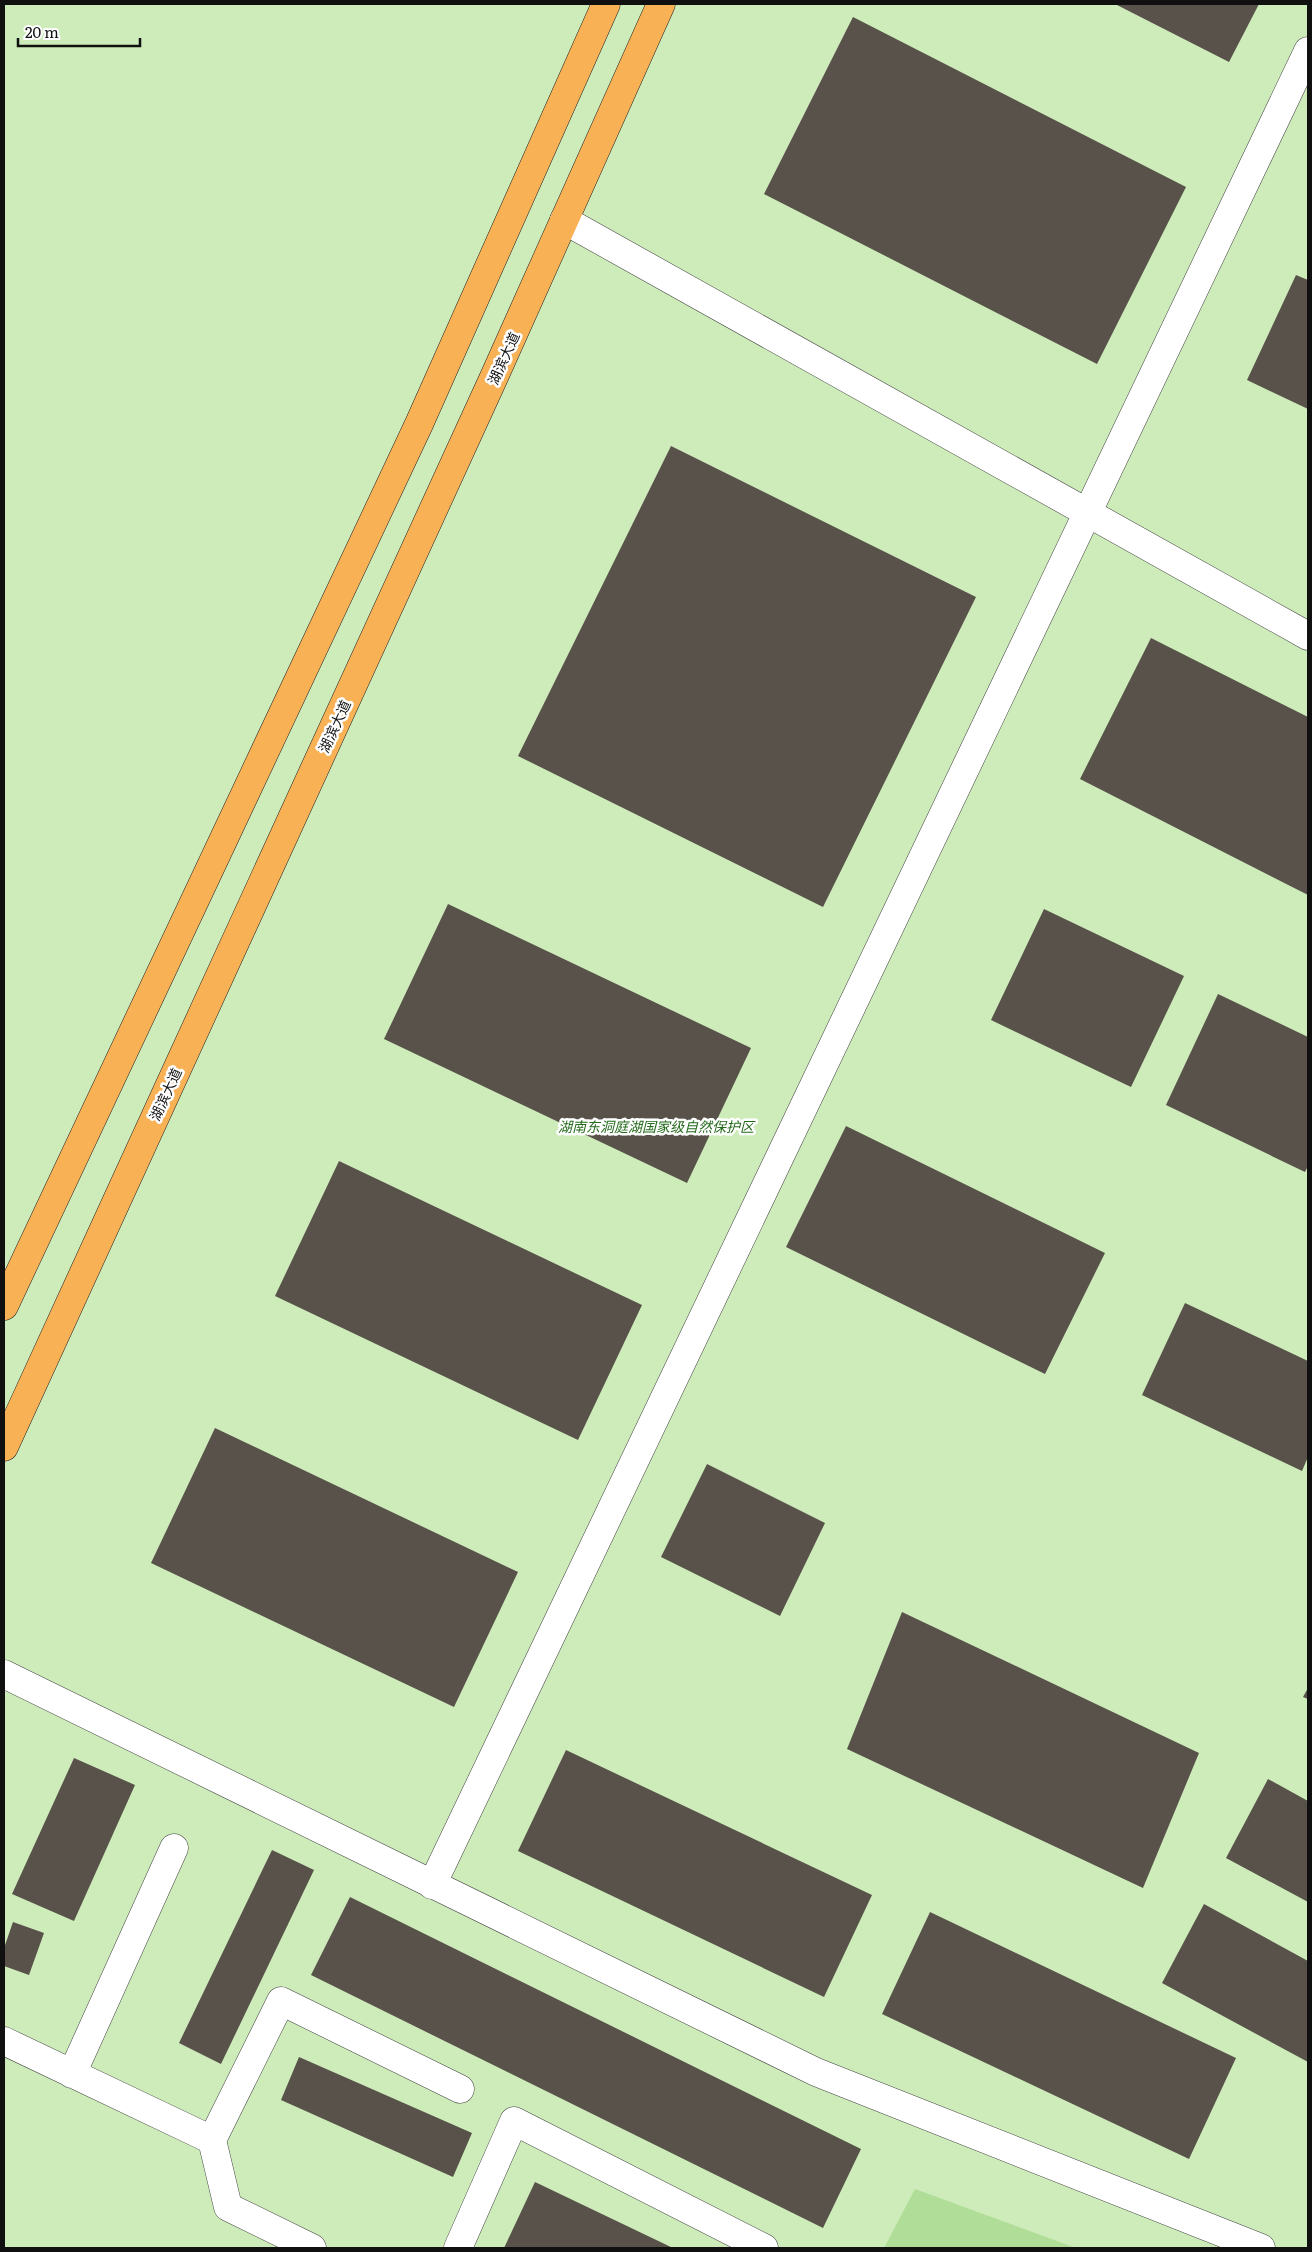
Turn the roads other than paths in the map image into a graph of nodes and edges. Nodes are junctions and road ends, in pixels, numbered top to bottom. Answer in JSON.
{"nodes":[{"id":1,"x":606,"y":4,"type":"edge"},
{"id":2,"x":661,"y":4,"type":"edge"},
{"id":3,"x":1308,"y":51,"type":"edge"},
{"id":4,"x":564,"y":220,"type":"junction"},
{"id":5,"x":1308,"y":636,"type":"edge"},
{"id":6,"x":4,"y":1306,"type":"edge"},
{"id":7,"x":4,"y":1446,"type":"edge"},
{"id":8,"x":4,"y":1674,"type":"edge"},
{"id":9,"x":174,"y":1848,"type":"dead end"},
{"id":10,"x":432,"y":1885,"type":"junction"},
{"id":11,"x":4,"y":2041,"type":"edge"},
{"id":12,"x":72,"y":2074,"type":"junction"},
{"id":13,"x":460,"y":2088,"type":"dead end"},
{"id":14,"x":212,"y":2140,"type":"junction"},
{"id":15,"x":312,"y":2248,"type":"edge"},
{"id":16,"x":458,"y":2248,"type":"edge"},
{"id":17,"x":764,"y":2248,"type":"edge"},
{"id":18,"x":1261,"y":2248,"type":"edge"}],
"edges":[{"from":1,"to":6,"type":"highway"},
{"from":2,"to":4,"type":"highway","name":"湖滨大道"},
{"from":3,"to":10,"type":"street"},
{"from":4,"to":5,"type":"street"},
{"from":4,"to":7,"type":"highway","name":"湖滨大道"},
{"from":8,"to":10,"type":"street"},
{"from":9,"to":12,"type":"street"},
{"from":10,"to":18,"type":"street"},
{"from":11,"to":12,"type":"street"},
{"from":12,"to":14,"type":"street"},
{"from":13,"to":14,"type":"street"},
{"from":14,"to":15,"type":"street"},
{"from":16,"to":17,"type":"street"}]}
